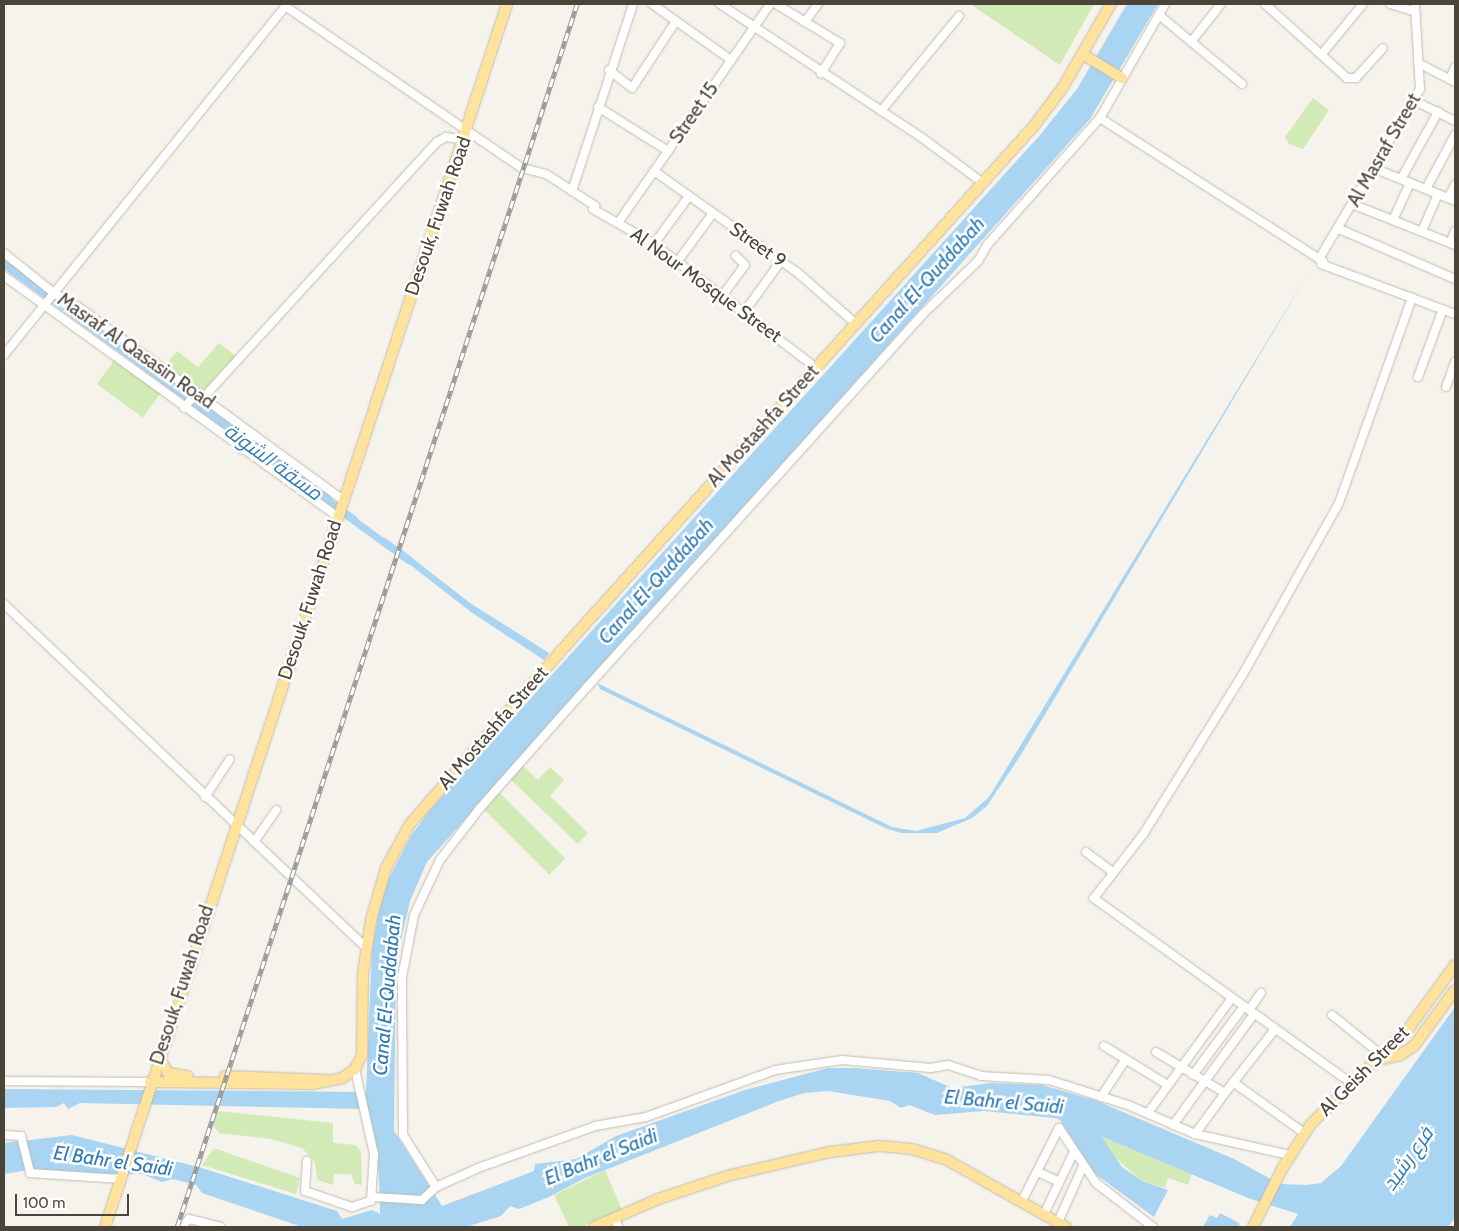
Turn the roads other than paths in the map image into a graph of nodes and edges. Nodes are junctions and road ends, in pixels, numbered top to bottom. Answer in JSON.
{"nodes":[{"id":1,"x":507,"y":4,"type":"edge"},
{"id":2,"x":633,"y":4,"type":"edge"},
{"id":3,"x":652,"y":4,"type":"edge"},
{"id":4,"x":720,"y":4,"type":"edge"},
{"id":5,"x":770,"y":4,"type":"edge"},
{"id":6,"x":776,"y":4,"type":"edge"},
{"id":7,"x":818,"y":4,"type":"edge"},
{"id":8,"x":1111,"y":4,"type":"edge"},
{"id":9,"x":1165,"y":4,"type":"edge"},
{"id":10,"x":1221,"y":4,"type":"edge"},
{"id":11,"x":1265,"y":4,"type":"edge"},
{"id":12,"x":1362,"y":4,"type":"edge"},
{"id":13,"x":1390,"y":4,"type":"edge"},
{"id":14,"x":286,"y":5,"type":"edge"},
{"id":15,"x":1414,"y":7,"type":"edge"},
{"id":16,"x":959,"y":16,"type":"dead end"},
{"id":17,"x":1159,"y":16,"type":"junction"},
{"id":18,"x":676,"y":21,"type":"junction"},
{"id":19,"x":805,"y":22,"type":"junction"},
{"id":20,"x":754,"y":27,"type":"junction"},
{"id":21,"x":1191,"y":42,"type":"junction"},
{"id":22,"x":1383,"y":48,"type":"dead end"},
{"id":23,"x":1321,"y":55,"type":"junction"},
{"id":24,"x":1086,"y":56,"type":"junction"},
{"id":25,"x":731,"y":60,"type":"junction"},
{"id":26,"x":1418,"y":63,"type":"junction"},
{"id":27,"x":1455,"y":67,"type":"edge"},
{"id":28,"x":609,"y":70,"type":"junction"},
{"id":29,"x":821,"y":73,"type":"junction"},
{"id":30,"x":1120,"y":77,"type":"junction"},
{"id":31,"x":1452,"y":80,"type":"edge"},
{"id":32,"x":1242,"y":84,"type":"dead end"},
{"id":33,"x":1413,"y":100,"type":"junction"},
{"id":34,"x":598,"y":107,"type":"junction"},
{"id":35,"x":881,"y":111,"type":"junction"},
{"id":36,"x":1438,"y":112,"type":"junction"},
{"id":37,"x":1100,"y":118,"type":"junction"},
{"id":38,"x":1455,"y":121,"type":"edge"},
{"id":39,"x":467,"y":129,"type":"junction"},
{"id":40,"x":1455,"y":134,"type":"edge"},
{"id":41,"x":464,"y":140,"type":"junction"},
{"id":42,"x":668,"y":151,"type":"junction"},
{"id":43,"x":1373,"y":168,"type":"junction"},
{"id":44,"x":654,"y":171,"type":"junction"},
{"id":45,"x":1401,"y":179,"type":"junction"},
{"id":46,"x":983,"y":183,"type":"junction"},
{"id":47,"x":1410,"y":183,"type":"junction"},
{"id":48,"x":1455,"y":184,"type":"edge"},
{"id":49,"x":1426,"y":189,"type":"junction"},
{"id":50,"x":572,"y":191,"type":"junction"},
{"id":51,"x":1438,"y":194,"type":"junction"},
{"id":52,"x":689,"y":196,"type":"junction"},
{"id":53,"x":1452,"y":200,"type":"edge"},
{"id":54,"x":1352,"y":204,"type":"junction"},
{"id":55,"x":713,"y":213,"type":"junction"},
{"id":56,"x":1393,"y":220,"type":"junction"},
{"id":57,"x":618,"y":223,"type":"junction"},
{"id":58,"x":1338,"y":228,"type":"junction"},
{"id":59,"x":1422,"y":232,"type":"junction"},
{"id":60,"x":1455,"y":232,"type":"edge"},
{"id":61,"x":654,"y":244,"type":"junction"},
{"id":62,"x":1453,"y":244,"type":"edge"},
{"id":63,"x":4,"y":253,"type":"edge"},
{"id":64,"x":736,"y":256,"type":"dead end"},
{"id":65,"x":678,"y":261,"type":"junction"},
{"id":66,"x":781,"y":261,"type":"junction"},
{"id":67,"x":1321,"y":261,"type":"junction"},
{"id":68,"x":4,"y":276,"type":"edge"},
{"id":69,"x":1455,"y":278,"type":"edge"},
{"id":70,"x":52,"y":292,"type":"junction"},
{"id":71,"x":723,"y":295,"type":"junction"},
{"id":72,"x":1412,"y":298,"type":"junction"},
{"id":73,"x":43,"y":305,"type":"junction"},
{"id":74,"x":1443,"y":309,"type":"junction"},
{"id":75,"x":745,"y":312,"type":"junction"},
{"id":76,"x":1455,"y":314,"type":"edge"},
{"id":77,"x":856,"y":324,"type":"junction"},
{"id":78,"x":4,"y":355,"type":"edge"},
{"id":79,"x":1455,"y":362,"type":"edge"},
{"id":80,"x":816,"y":368,"type":"junction"},
{"id":81,"x":1418,"y":377,"type":"dead end"},
{"id":82,"x":1446,"y":386,"type":"dead end"},
{"id":83,"x":196,"y":393,"type":"junction"},
{"id":84,"x":203,"y":398,"type":"junction"},
{"id":85,"x":184,"y":408,"type":"junction"},
{"id":86,"x":252,"y":434,"type":"junction"},
{"id":87,"x":241,"y":449,"type":"junction"},
{"id":88,"x":343,"y":500,"type":"junction"},
{"id":89,"x":338,"y":517,"type":"junction"},
{"id":90,"x":4,"y":604,"type":"edge"},
{"id":91,"x":230,"y":759,"type":"dead end"},
{"id":92,"x":205,"y":797,"type":"junction"},
{"id":93,"x":276,"y":810,"type":"dead end"},
{"id":94,"x":235,"y":826,"type":"junction"},
{"id":95,"x":254,"y":842,"type":"junction"},
{"id":96,"x":1086,"y":852,"type":"dead end"},
{"id":97,"x":1113,"y":872,"type":"junction"},
{"id":98,"x":366,"y":947,"type":"junction"},
{"id":99,"x":1455,"y":965,"type":"edge"},
{"id":100,"x":1455,"y":990,"type":"edge"},
{"id":101,"x":1261,"y":992,"type":"dead end"},
{"id":102,"x":1232,"y":998,"type":"junction"},
{"id":103,"x":1249,"y":1010,"type":"junction"},
{"id":104,"x":1332,"y":1015,"type":"dead end"},
{"id":105,"x":1275,"y":1029,"type":"junction"},
{"id":106,"x":1104,"y":1046,"type":"dead end"},
{"id":107,"x":1156,"y":1052,"type":"dead end"},
{"id":108,"x":158,"y":1056,"type":"junction"},
{"id":109,"x":1379,"y":1057,"type":"junction"},
{"id":110,"x":1126,"y":1059,"type":"junction"},
{"id":111,"x":1180,"y":1068,"type":"junction"},
{"id":112,"x":355,"y":1069,"type":"junction"},
{"id":113,"x":1193,"y":1075,"type":"junction"},
{"id":114,"x":188,"y":1079,"type":"junction"},
{"id":115,"x":4,"y":1081,"type":"edge"},
{"id":116,"x":1204,"y":1081,"type":"junction"},
{"id":117,"x":150,"y":1082,"type":"junction"},
{"id":118,"x":1233,"y":1082,"type":"junction"},
{"id":119,"x":1351,"y":1083,"type":"junction"},
{"id":120,"x":1168,"y":1085,"type":"junction"},
{"id":121,"x":1226,"y":1093,"type":"junction"},
{"id":122,"x":1101,"y":1097,"type":"junction"},
{"id":123,"x":1148,"y":1113,"type":"junction"},
{"id":124,"x":1173,"y":1125,"type":"junction"},
{"id":125,"x":1304,"y":1133,"type":"junction"},
{"id":126,"x":1195,"y":1134,"type":"junction"},
{"id":127,"x":4,"y":1135,"type":"edge"},
{"id":128,"x":1074,"y":1152,"type":"junction"},
{"id":129,"x":1290,"y":1155,"type":"junction"},
{"id":130,"x":307,"y":1162,"type":"dead end"},
{"id":131,"x":1083,"y":1166,"type":"junction"},
{"id":132,"x":1038,"y":1172,"type":"junction"},
{"id":133,"x":122,"y":1177,"type":"junction"},
{"id":134,"x":1059,"y":1182,"type":"junction"},
{"id":135,"x":436,"y":1187,"type":"junction"},
{"id":136,"x":373,"y":1196,"type":"junction"},
{"id":137,"x":1022,"y":1201,"type":"junction"},
{"id":138,"x":1044,"y":1214,"type":"junction"},
{"id":139,"x":617,"y":1223,"type":"edge"},
{"id":140,"x":1062,"y":1225,"type":"edge"},
{"id":141,"x":105,"y":1227,"type":"edge"},
{"id":142,"x":182,"y":1227,"type":"edge"},
{"id":143,"x":220,"y":1227,"type":"edge"},
{"id":144,"x":594,"y":1227,"type":"edge"},
{"id":145,"x":1152,"y":1227,"type":"edge"},
{"id":146,"x":1253,"y":1227,"type":"edge"}],
"edges":[{"from":1,"to":39,"type":"main road","name":"Desouk, Fuwah Road"},
{"from":2,"to":28,"type":"street"},
{"from":3,"to":18,"type":"street"},
{"from":4,"to":20,"type":"street"},
{"from":5,"to":20,"type":"street","name":"Street 15"},
{"from":6,"to":19,"type":"street"},
{"from":7,"to":19,"type":"street"},
{"from":8,"to":24,"type":"main road","name":"Al Mostashfa Street"},
{"from":9,"to":17,"type":"street"},
{"from":10,"to":21,"type":"street"},
{"from":11,"to":23,"type":"street"},
{"from":12,"to":23,"type":"street"},
{"from":13,"to":15,"type":"street"},
{"from":14,"to":39,"type":"street","name":"Al Nour Mosque Street"},
{"from":14,"to":70,"type":"street"},
{"from":15,"to":26,"type":"street","name":"Al Masraf Street"},
{"from":16,"to":35,"type":"street"},
{"from":17,"to":21,"type":"street"},
{"from":17,"to":30,"type":"street"},
{"from":18,"to":25,"type":"street"},
{"from":18,"to":28,"type":"street"},
{"from":19,"to":29,"type":"street"},
{"from":20,"to":25,"type":"street","name":"Street 15"},
{"from":20,"to":29,"type":"street"},
{"from":21,"to":32,"type":"street"},
{"from":22,"to":23,"type":"street"},
{"from":24,"to":30,"type":"main road"},
{"from":24,"to":46,"type":"main road","name":"Al Mostashfa Street"},
{"from":25,"to":42,"type":"street","name":"Street 15"},
{"from":26,"to":31,"type":"street"},
{"from":26,"to":33,"type":"street","name":"Al Masraf Street"},
{"from":27,"to":31,"type":"street"},
{"from":28,"to":34,"type":"street"},
{"from":29,"to":35,"type":"street"},
{"from":30,"to":37,"type":"street"},
{"from":33,"to":36,"type":"street"},
{"from":33,"to":43,"type":"street","name":"Al Masraf Street"},
{"from":34,"to":42,"type":"street"},
{"from":34,"to":50,"type":"street"},
{"from":35,"to":46,"type":"street"},
{"from":36,"to":38,"type":"street"},
{"from":36,"to":45,"type":"street"},
{"from":37,"to":67,"type":"street"},
{"from":37,"to":135,"type":"street"},
{"from":39,"to":41,"type":"main road","name":"Desouk, Fuwah Road"},
{"from":39,"to":50,"type":"street","name":"Al Nour Mosque Street"},
{"from":40,"to":49,"type":"street"},
{"from":41,"to":84,"type":"street"},
{"from":41,"to":88,"type":"main road","name":"Desouk, Fuwah Road"},
{"from":42,"to":44,"type":"street","name":"Street 15"},
{"from":43,"to":45,"type":"street"},
{"from":43,"to":54,"type":"street","name":"Al Masraf Street"},
{"from":44,"to":52,"type":"street","name":"Street 9"},
{"from":44,"to":57,"type":"street","name":"Street 15"},
{"from":45,"to":47,"type":"street"},
{"from":46,"to":77,"type":"main road","name":"Al Mostashfa Street"},
{"from":47,"to":49,"type":"street"},
{"from":47,"to":56,"type":"street"},
{"from":48,"to":53,"type":"street"},
{"from":49,"to":51,"type":"street"},
{"from":50,"to":57,"type":"street","name":"Al Nour Mosque Street"},
{"from":51,"to":53,"type":"street"},
{"from":51,"to":59,"type":"street"},
{"from":52,"to":55,"type":"street","name":"Street 9"},
{"from":52,"to":61,"type":"street"},
{"from":54,"to":56,"type":"street"},
{"from":54,"to":58,"type":"street","name":"Al Masraf Street"},
{"from":55,"to":65,"type":"street"},
{"from":55,"to":66,"type":"street","name":"Street 9"},
{"from":56,"to":59,"type":"street"},
{"from":57,"to":61,"type":"street","name":"Al Nour Mosque Street"},
{"from":58,"to":67,"type":"street","name":"Al Masraf Street"},
{"from":58,"to":69,"type":"street"},
{"from":59,"to":62,"type":"street"},
{"from":60,"to":62,"type":"street"},
{"from":61,"to":65,"type":"street","name":"Al Nour Mosque Street"},
{"from":63,"to":70,"type":"street","name":"Masraf Al Qasasin Road"},
{"from":64,"to":71,"type":"street"},
{"from":65,"to":71,"type":"street","name":"Al Nour Mosque Street"},
{"from":66,"to":75,"type":"street"},
{"from":66,"to":77,"type":"street","name":"Street 9"},
{"from":67,"to":72,"type":"street"},
{"from":68,"to":73,"type":"street"},
{"from":70,"to":73,"type":"street"},
{"from":70,"to":83,"type":"street","name":"Masraf Al Qasasin Road"},
{"from":71,"to":75,"type":"street","name":"Al Nour Mosque Street"},
{"from":72,"to":74,"type":"street"},
{"from":72,"to":97,"type":"street"},
{"from":73,"to":78,"type":"street"},
{"from":73,"to":85,"type":"street"},
{"from":74,"to":76,"type":"street"},
{"from":74,"to":81,"type":"street"},
{"from":75,"to":80,"type":"street","name":"Al Nour Mosque Street"},
{"from":77,"to":80,"type":"main road","name":"Al Mostashfa Street"},
{"from":79,"to":82,"type":"street"},
{"from":80,"to":98,"type":"main road","name":"Al Mostashfa Street"},
{"from":83,"to":84,"type":"street","name":"Masraf Al Qasasin Road"},
{"from":83,"to":85,"type":"street"},
{"from":84,"to":86,"type":"street","name":"Masraf Al Qasasin Road"},
{"from":85,"to":87,"type":"street"},
{"from":86,"to":87,"type":"street"},
{"from":86,"to":88,"type":"street","name":"Masraf Al Qasasin Road"},
{"from":87,"to":89,"type":"street"},
{"from":88,"to":89,"type":"main road","name":"Desouk, Fuwah Road"},
{"from":89,"to":94,"type":"main road","name":"Desouk, Fuwah Road"},
{"from":90,"to":92,"type":"street"},
{"from":91,"to":92,"type":"street"},
{"from":92,"to":94,"type":"street"},
{"from":93,"to":95,"type":"street"},
{"from":94,"to":95,"type":"street"},
{"from":94,"to":108,"type":"main road","name":"Desouk, Fuwah Road"},
{"from":95,"to":98,"type":"street"},
{"from":96,"to":97,"type":"street"},
{"from":97,"to":102,"type":"street"},
{"from":98,"to":112,"type":"main road","name":"Al Mostashfa Street"},
{"from":99,"to":109,"type":"main road","name":"Al Geish Street"},
{"from":100,"to":109,"type":"main road"},
{"from":101,"to":103,"type":"street"},
{"from":102,"to":103,"type":"street"},
{"from":102,"to":111,"type":"street"},
{"from":103,"to":105,"type":"street"},
{"from":103,"to":113,"type":"street"},
{"from":103,"to":116,"type":"street"},
{"from":104,"to":109,"type":"street"},
{"from":105,"to":118,"type":"street"},
{"from":105,"to":119,"type":"street"},
{"from":106,"to":110,"type":"street"},
{"from":107,"to":111,"type":"street"},
{"from":108,"to":114,"type":"main road"},
{"from":108,"to":117,"type":"main road","name":"Desouk, Fuwah Road"},
{"from":109,"to":119,"type":"main road","name":"Al Geish Street"},
{"from":110,"to":120,"type":"street"},
{"from":110,"to":122,"type":"street"},
{"from":111,"to":113,"type":"street"},
{"from":111,"to":120,"type":"street"},
{"from":112,"to":114,"type":"main road"},
{"from":112,"to":136,"type":"street"},
{"from":113,"to":116,"type":"street"},
{"from":114,"to":117,"type":"main road"},
{"from":115,"to":117,"type":"street"},
{"from":116,"to":121,"type":"street"},
{"from":116,"to":124,"type":"street"},
{"from":117,"to":133,"type":"main road","name":"Desouk, Fuwah Road"},
{"from":118,"to":121,"type":"street"},
{"from":118,"to":125,"type":"street"},
{"from":119,"to":125,"type":"main road","name":"Al Geish Street"},
{"from":120,"to":123,"type":"street"},
{"from":121,"to":126,"type":"street"},
{"from":122,"to":123,"type":"street"},
{"from":122,"to":135,"type":"street"},
{"from":123,"to":124,"type":"street"},
{"from":124,"to":126,"type":"street"},
{"from":125,"to":129,"type":"main road","name":"Al Geish Street"},
{"from":126,"to":129,"type":"street"},
{"from":127,"to":133,"type":"street"},
{"from":128,"to":131,"type":"street"},
{"from":128,"to":132,"type":"street"},
{"from":128,"to":134,"type":"street"},
{"from":129,"to":146,"type":"main road","name":"Al Geish Street"},
{"from":130,"to":136,"type":"street"},
{"from":131,"to":140,"type":"street"},
{"from":131,"to":145,"type":"street"},
{"from":132,"to":134,"type":"street"},
{"from":132,"to":137,"type":"street"},
{"from":133,"to":141,"type":"main road"},
{"from":134,"to":138,"type":"street"},
{"from":135,"to":136,"type":"street"},
{"from":137,"to":138,"type":"main road"},
{"from":137,"to":139,"type":"main road"},
{"from":138,"to":140,"type":"main road"},
{"from":139,"to":144,"type":"main road"},
{"from":142,"to":143,"type":"street"}]}
